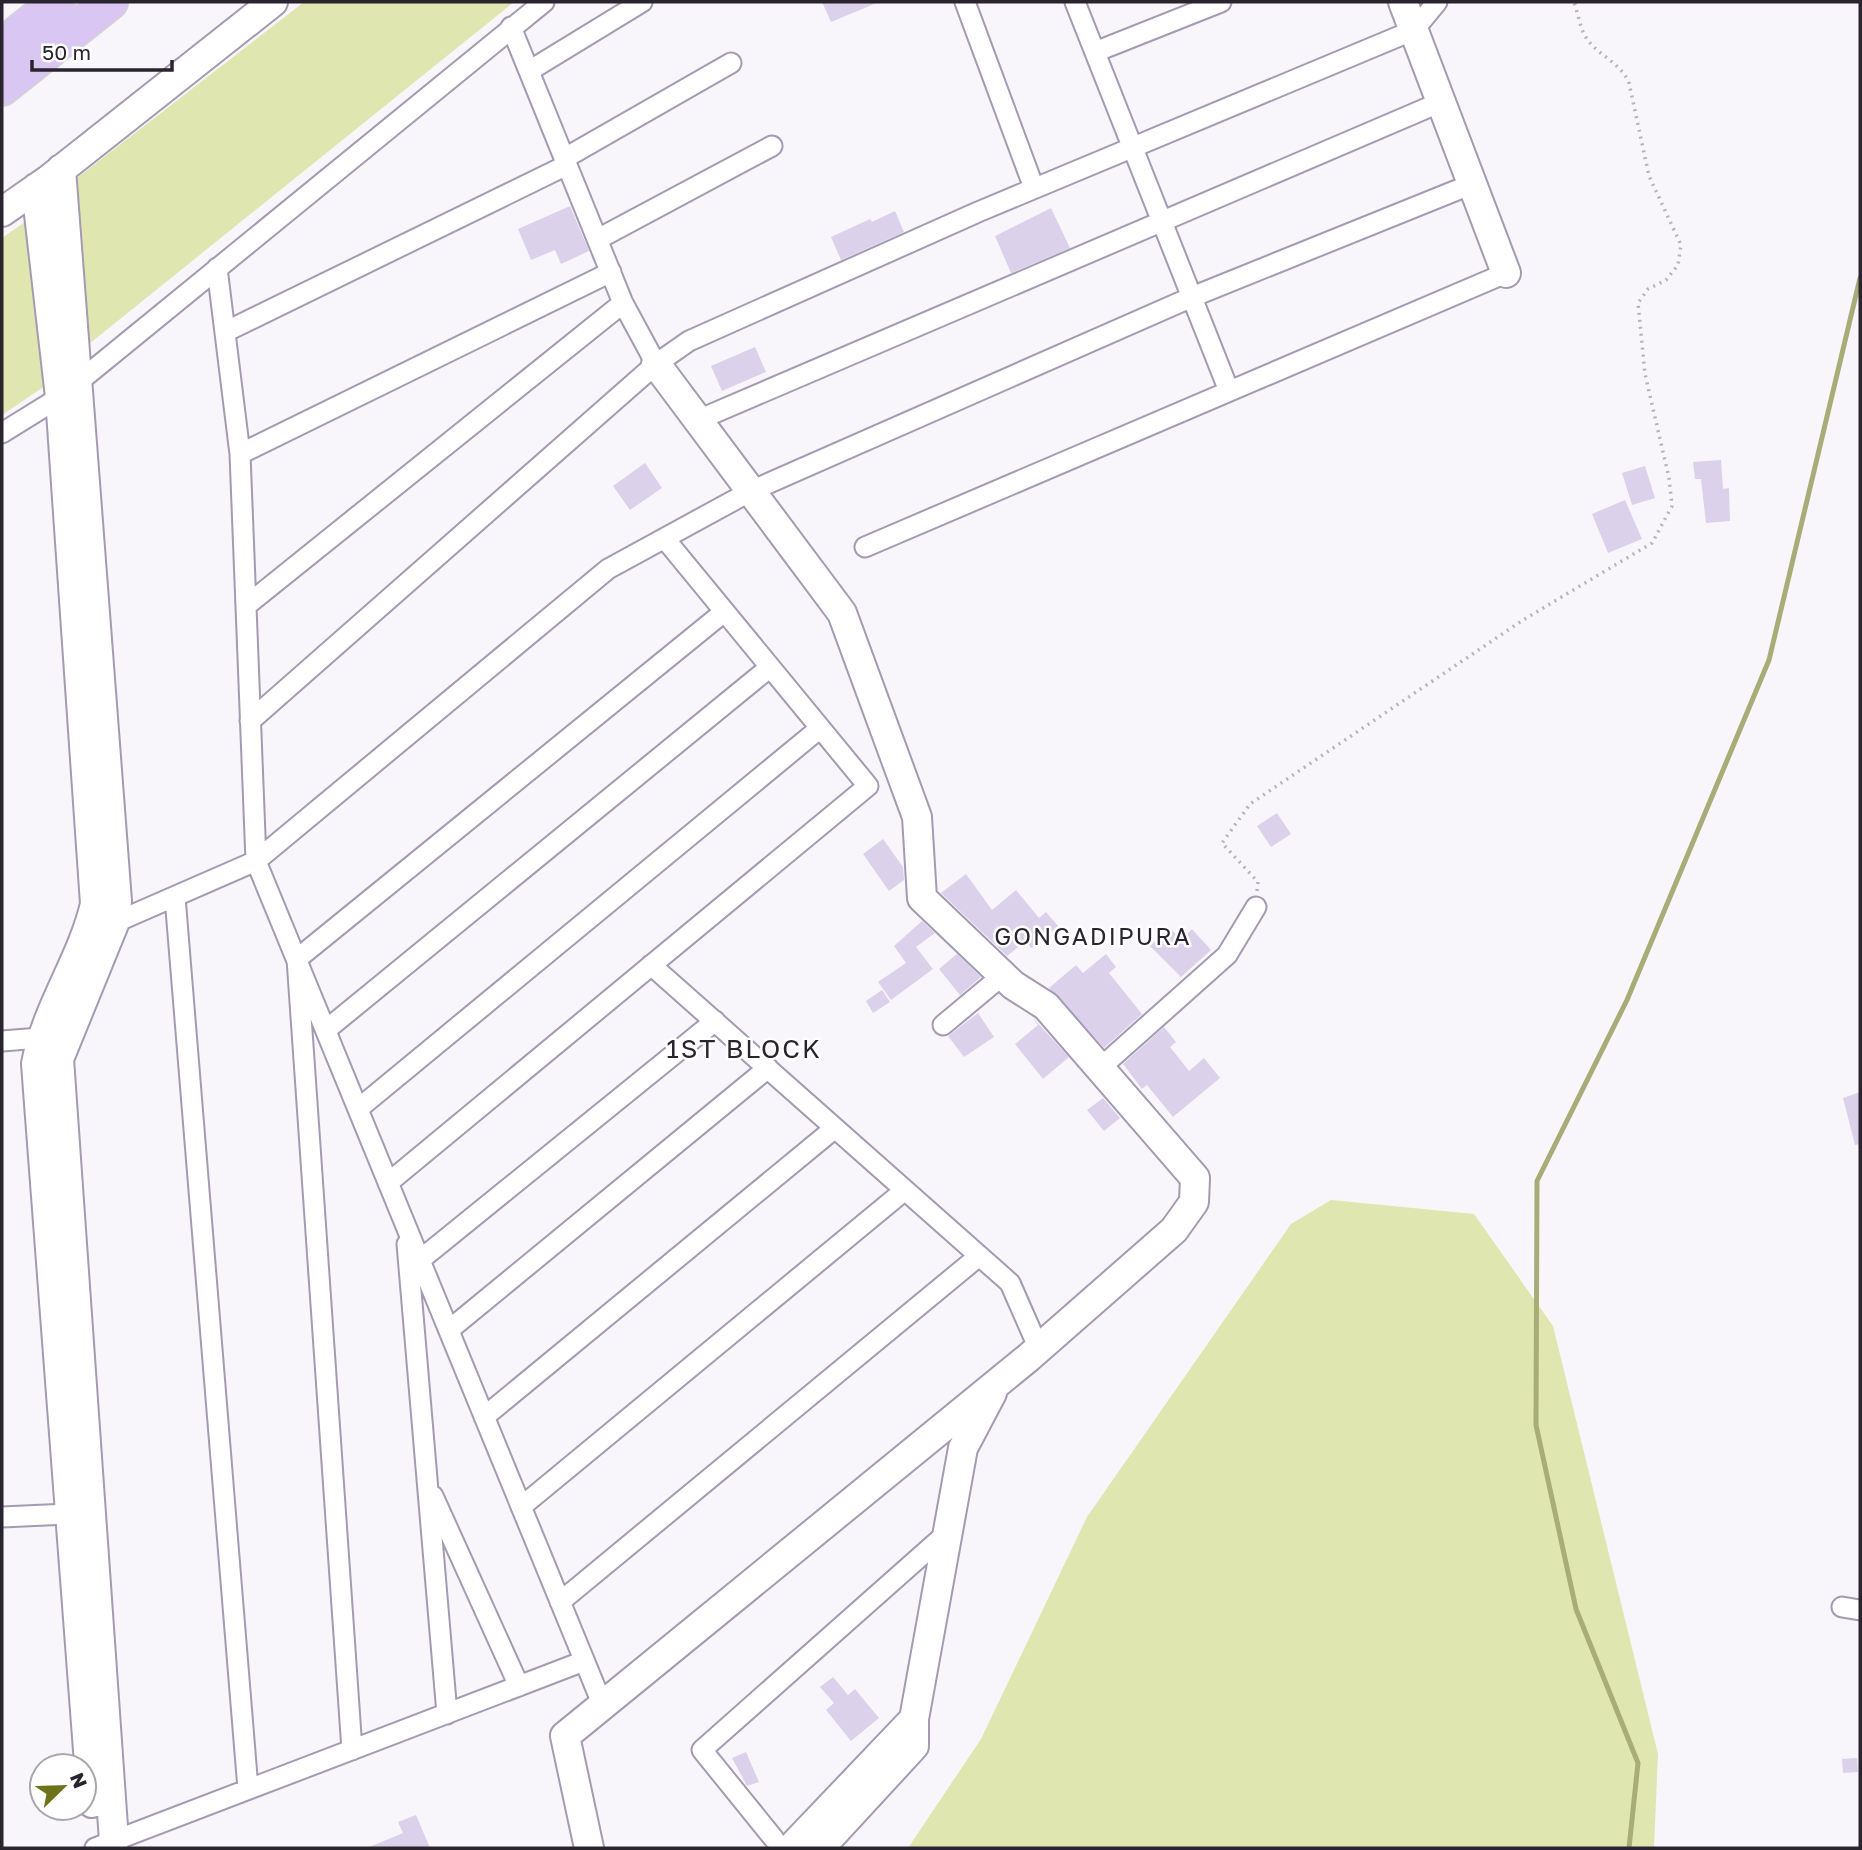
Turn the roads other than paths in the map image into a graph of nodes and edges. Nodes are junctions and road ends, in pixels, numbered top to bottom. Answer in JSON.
{"nodes":[{"id":1,"x":57,"y":2,"type":"edge"},
{"id":2,"x":110,"y":2,"type":"edge"},
{"id":3,"x":273,"y":2,"type":"edge"},
{"id":4,"x":544,"y":2,"type":"edge"},
{"id":5,"x":642,"y":2,"type":"edge"},
{"id":6,"x":965,"y":2,"type":"edge"},
{"id":7,"x":1075,"y":2,"type":"edge"},
{"id":8,"x":1221,"y":2,"type":"edge"},
{"id":9,"x":1403,"y":2,"type":"edge"},
{"id":10,"x":1437,"y":2,"type":"edge"},
{"id":11,"x":511,"y":27,"type":"junction"},
{"id":12,"x":1414,"y":30,"type":"junction"},
{"id":13,"x":2,"y":46,"type":"edge"},
{"id":14,"x":1095,"y":52,"type":"junction"},
{"id":15,"x":732,"y":63,"type":"dead end"},
{"id":16,"x":529,"y":71,"type":"junction"},
{"id":17,"x":2,"y":88,"type":"edge"},
{"id":18,"x":1441,"y":102,"type":"junction"},
{"id":19,"x":772,"y":146,"type":"dead end"},
{"id":20,"x":1132,"y":147,"type":"junction"},
{"id":21,"x":566,"y":162,"type":"junction"},
{"id":22,"x":61,"y":169,"type":"junction"},
{"id":23,"x":1472,"y":184,"type":"junction"},
{"id":24,"x":36,"y":188,"type":"junction"},
{"id":25,"x":1034,"y":188,"type":"junction"},
{"id":26,"x":2,"y":212,"type":"edge"},
{"id":27,"x":1162,"y":222,"type":"junction"},
{"id":28,"x":598,"y":239,"type":"junction"},
{"id":29,"x":217,"y":268,"type":"junction"},
{"id":30,"x":611,"y":272,"type":"junction"},
{"id":31,"x":1506,"y":273,"type":"joint"},
{"id":32,"x":1192,"y":297,"type":"junction"},
{"id":33,"x":623,"y":303,"type":"junction"},
{"id":34,"x":225,"y":332,"type":"junction"},
{"id":35,"x":656,"y":364,"type":"junction"},
{"id":36,"x":69,"y":390,"type":"junction"},
{"id":37,"x":1229,"y":391,"type":"junction"},
{"id":38,"x":698,"y":420,"type":"junction"},
{"id":39,"x":2,"y":433,"type":"edge"},
{"id":40,"x":240,"y":454,"type":"junction"},
{"id":41,"x":751,"y":491,"type":"junction"},
{"id":42,"x":665,"y":539,"type":"junction"},
{"id":43,"x":865,"y":547,"type":"dead end"},
{"id":44,"x":247,"y":605,"type":"junction"},
{"id":45,"x":724,"y":612,"type":"junction"},
{"id":46,"x":769,"y":668,"type":"junction"},
{"id":47,"x":250,"y":721,"type":"junction"},
{"id":48,"x":819,"y":729,"type":"junction"},
{"id":49,"x":256,"y":861,"type":"junction"},
{"id":50,"x":174,"y":897,"type":"junction"},
{"id":51,"x":1256,"y":907,"type":"road end"},
{"id":52,"x":101,"y":929,"type":"junction"},
{"id":53,"x":297,"y":959,"type":"junction"},
{"id":54,"x":651,"y":965,"type":"junction"},
{"id":55,"x":1003,"y":975,"type":"junction"},
{"id":56,"x":715,"y":1021,"type":"junction"},
{"id":57,"x":943,"y":1026,"type":"dead end"},
{"id":58,"x":326,"y":1030,"type":"junction"},
{"id":59,"x":40,"y":1038,"type":"junction"},
{"id":60,"x":2,"y":1041,"type":"edge"},
{"id":61,"x":768,"y":1068,"type":"junction"},
{"id":62,"x":1099,"y":1069,"type":"junction"},
{"id":63,"x":358,"y":1109,"type":"junction"},
{"id":64,"x":835,"y":1128,"type":"junction"},
{"id":65,"x":388,"y":1183,"type":"junction"},
{"id":66,"x":905,"y":1190,"type":"junction"},
{"id":67,"x":406,"y":1226,"type":"junction"},
{"id":68,"x":979,"y":1256,"type":"junction"},
{"id":69,"x":420,"y":1259,"type":"junction"},
{"id":70,"x":449,"y":1330,"type":"junction"},
{"id":71,"x":1039,"y":1349,"type":"junction"},
{"id":72,"x":996,"y":1384,"type":"junction"},
{"id":73,"x":484,"y":1418,"type":"junction"},
{"id":74,"x":427,"y":1483,"type":"junction"},
{"id":75,"x":521,"y":1507,"type":"junction"},
{"id":76,"x":68,"y":1514,"type":"junction"},
{"id":77,"x":2,"y":1517,"type":"edge"},
{"id":78,"x":948,"y":1532,"type":"junction"},
{"id":79,"x":560,"y":1602,"type":"junction"},
{"id":80,"x":584,"y":1661,"type":"junction"},
{"id":81,"x":519,"y":1686,"type":"junction"},
{"id":82,"x":603,"y":1706,"type":"junction"},
{"id":83,"x":447,"y":1714,"type":"junction"},
{"id":84,"x":914,"y":1719,"type":"junction"},
{"id":85,"x":352,"y":1750,"type":"junction"},
{"id":86,"x":248,"y":1790,"type":"junction"},
{"id":87,"x":104,"y":1844,"type":"edge"},
{"id":88,"x":783,"y":1844,"type":"edge"},
{"id":89,"x":589,"y":1848,"type":"edge"},
{"id":90,"x":820,"y":1848,"type":"edge"}],
"edges":[{"from":1,"to":13,"type":"highway"},
{"from":2,"to":17,"type":"highway"},
{"from":3,"to":22,"type":"street"},
{"from":4,"to":11,"type":"street"},
{"from":5,"to":16,"type":"street"},
{"from":6,"to":25,"type":"street"},
{"from":7,"to":14,"type":"street"},
{"from":8,"to":14,"type":"street"},
{"from":9,"to":12,"type":"street"},
{"from":10,"to":12,"type":"street"},
{"from":11,"to":16,"type":"street"},
{"from":11,"to":29,"type":"street"},
{"from":12,"to":18,"type":"street"},
{"from":12,"to":20,"type":"street"},
{"from":14,"to":20,"type":"street"},
{"from":15,"to":21,"type":"street"},
{"from":16,"to":21,"type":"street"},
{"from":18,"to":23,"type":"street"},
{"from":18,"to":27,"type":"street"},
{"from":19,"to":28,"type":"street"},
{"from":20,"to":25,"type":"street"},
{"from":20,"to":27,"type":"street"},
{"from":21,"to":28,"type":"street"},
{"from":21,"to":34,"type":"street"},
{"from":22,"to":24,"type":"street"},
{"from":22,"to":36,"type":"street"},
{"from":23,"to":31,"type":"street"},
{"from":23,"to":32,"type":"street"},
{"from":24,"to":26,"type":"street"},
{"from":24,"to":36,"type":"street"},
{"from":25,"to":35,"type":"street"},
{"from":27,"to":32,"type":"street"},
{"from":27,"to":38,"type":"street"},
{"from":28,"to":30,"type":"street"},
{"from":29,"to":34,"type":"street"},
{"from":29,"to":36,"type":"street"},
{"from":30,"to":33,"type":"street"},
{"from":30,"to":40,"type":"street"},
{"from":31,"to":37,"type":"street"},
{"from":32,"to":37,"type":"street"},
{"from":32,"to":41,"type":"street"},
{"from":33,"to":35,"type":"street"},
{"from":33,"to":44,"type":"street"},
{"from":34,"to":40,"type":"street"},
{"from":35,"to":38,"type":"street"},
{"from":35,"to":47,"type":"street"},
{"from":36,"to":39,"type":"street"},
{"from":36,"to":52,"type":"street"},
{"from":37,"to":43,"type":"street"},
{"from":38,"to":41,"type":"street"},
{"from":40,"to":44,"type":"street"},
{"from":41,"to":42,"type":"street"},
{"from":41,"to":55,"type":"street"},
{"from":42,"to":45,"type":"street"},
{"from":42,"to":49,"type":"street"},
{"from":44,"to":47,"type":"street"},
{"from":45,"to":46,"type":"street"},
{"from":45,"to":53,"type":"street"},
{"from":46,"to":48,"type":"street"},
{"from":46,"to":58,"type":"street"},
{"from":47,"to":49,"type":"street"},
{"from":48,"to":54,"type":"street"},
{"from":48,"to":63,"type":"street"},
{"from":49,"to":50,"type":"street"},
{"from":49,"to":53,"type":"street"},
{"from":50,"to":52,"type":"street"},
{"from":50,"to":86,"type":"street"},
{"from":51,"to":62,"type":"street"},
{"from":52,"to":59,"type":"street"},
{"from":52,"to":87,"type":"street"},
{"from":53,"to":58,"type":"street"},
{"from":53,"to":85,"type":"street"},
{"from":54,"to":56,"type":"street"},
{"from":54,"to":65,"type":"street"},
{"from":55,"to":57,"type":"street"},
{"from":55,"to":62,"type":"street"},
{"from":56,"to":61,"type":"street"},
{"from":56,"to":69,"type":"street"},
{"from":58,"to":63,"type":"street"},
{"from":59,"to":60,"type":"street"},
{"from":59,"to":76,"type":"street"},
{"from":61,"to":64,"type":"street"},
{"from":61,"to":70,"type":"street"},
{"from":62,"to":71,"type":"street"},
{"from":63,"to":65,"type":"street"},
{"from":64,"to":66,"type":"street"},
{"from":64,"to":73,"type":"street"},
{"from":65,"to":67,"type":"street"},
{"from":66,"to":68,"type":"street"},
{"from":66,"to":75,"type":"street"},
{"from":67,"to":69,"type":"street"},
{"from":67,"to":74,"type":"street"},
{"from":68,"to":71,"type":"street"},
{"from":68,"to":79,"type":"street"},
{"from":69,"to":70,"type":"street"},
{"from":70,"to":73,"type":"street"},
{"from":71,"to":72,"type":"street"},
{"from":72,"to":78,"type":"street"},
{"from":72,"to":82,"type":"street"},
{"from":73,"to":75,"type":"street"},
{"from":74,"to":81,"type":"street"},
{"from":74,"to":83,"type":"street"},
{"from":75,"to":79,"type":"street"},
{"from":76,"to":77,"type":"street"},
{"from":76,"to":87,"type":"street"},
{"from":78,"to":84,"type":"street"},
{"from":78,"to":88,"type":"street"},
{"from":79,"to":80,"type":"street"},
{"from":80,"to":81,"type":"street"},
{"from":80,"to":82,"type":"street"},
{"from":81,"to":83,"type":"street"},
{"from":82,"to":89,"type":"street"},
{"from":83,"to":85,"type":"street"},
{"from":84,"to":88,"type":"street"},
{"from":84,"to":90,"type":"street"},
{"from":85,"to":86,"type":"street"},
{"from":86,"to":87,"type":"street"}]}
